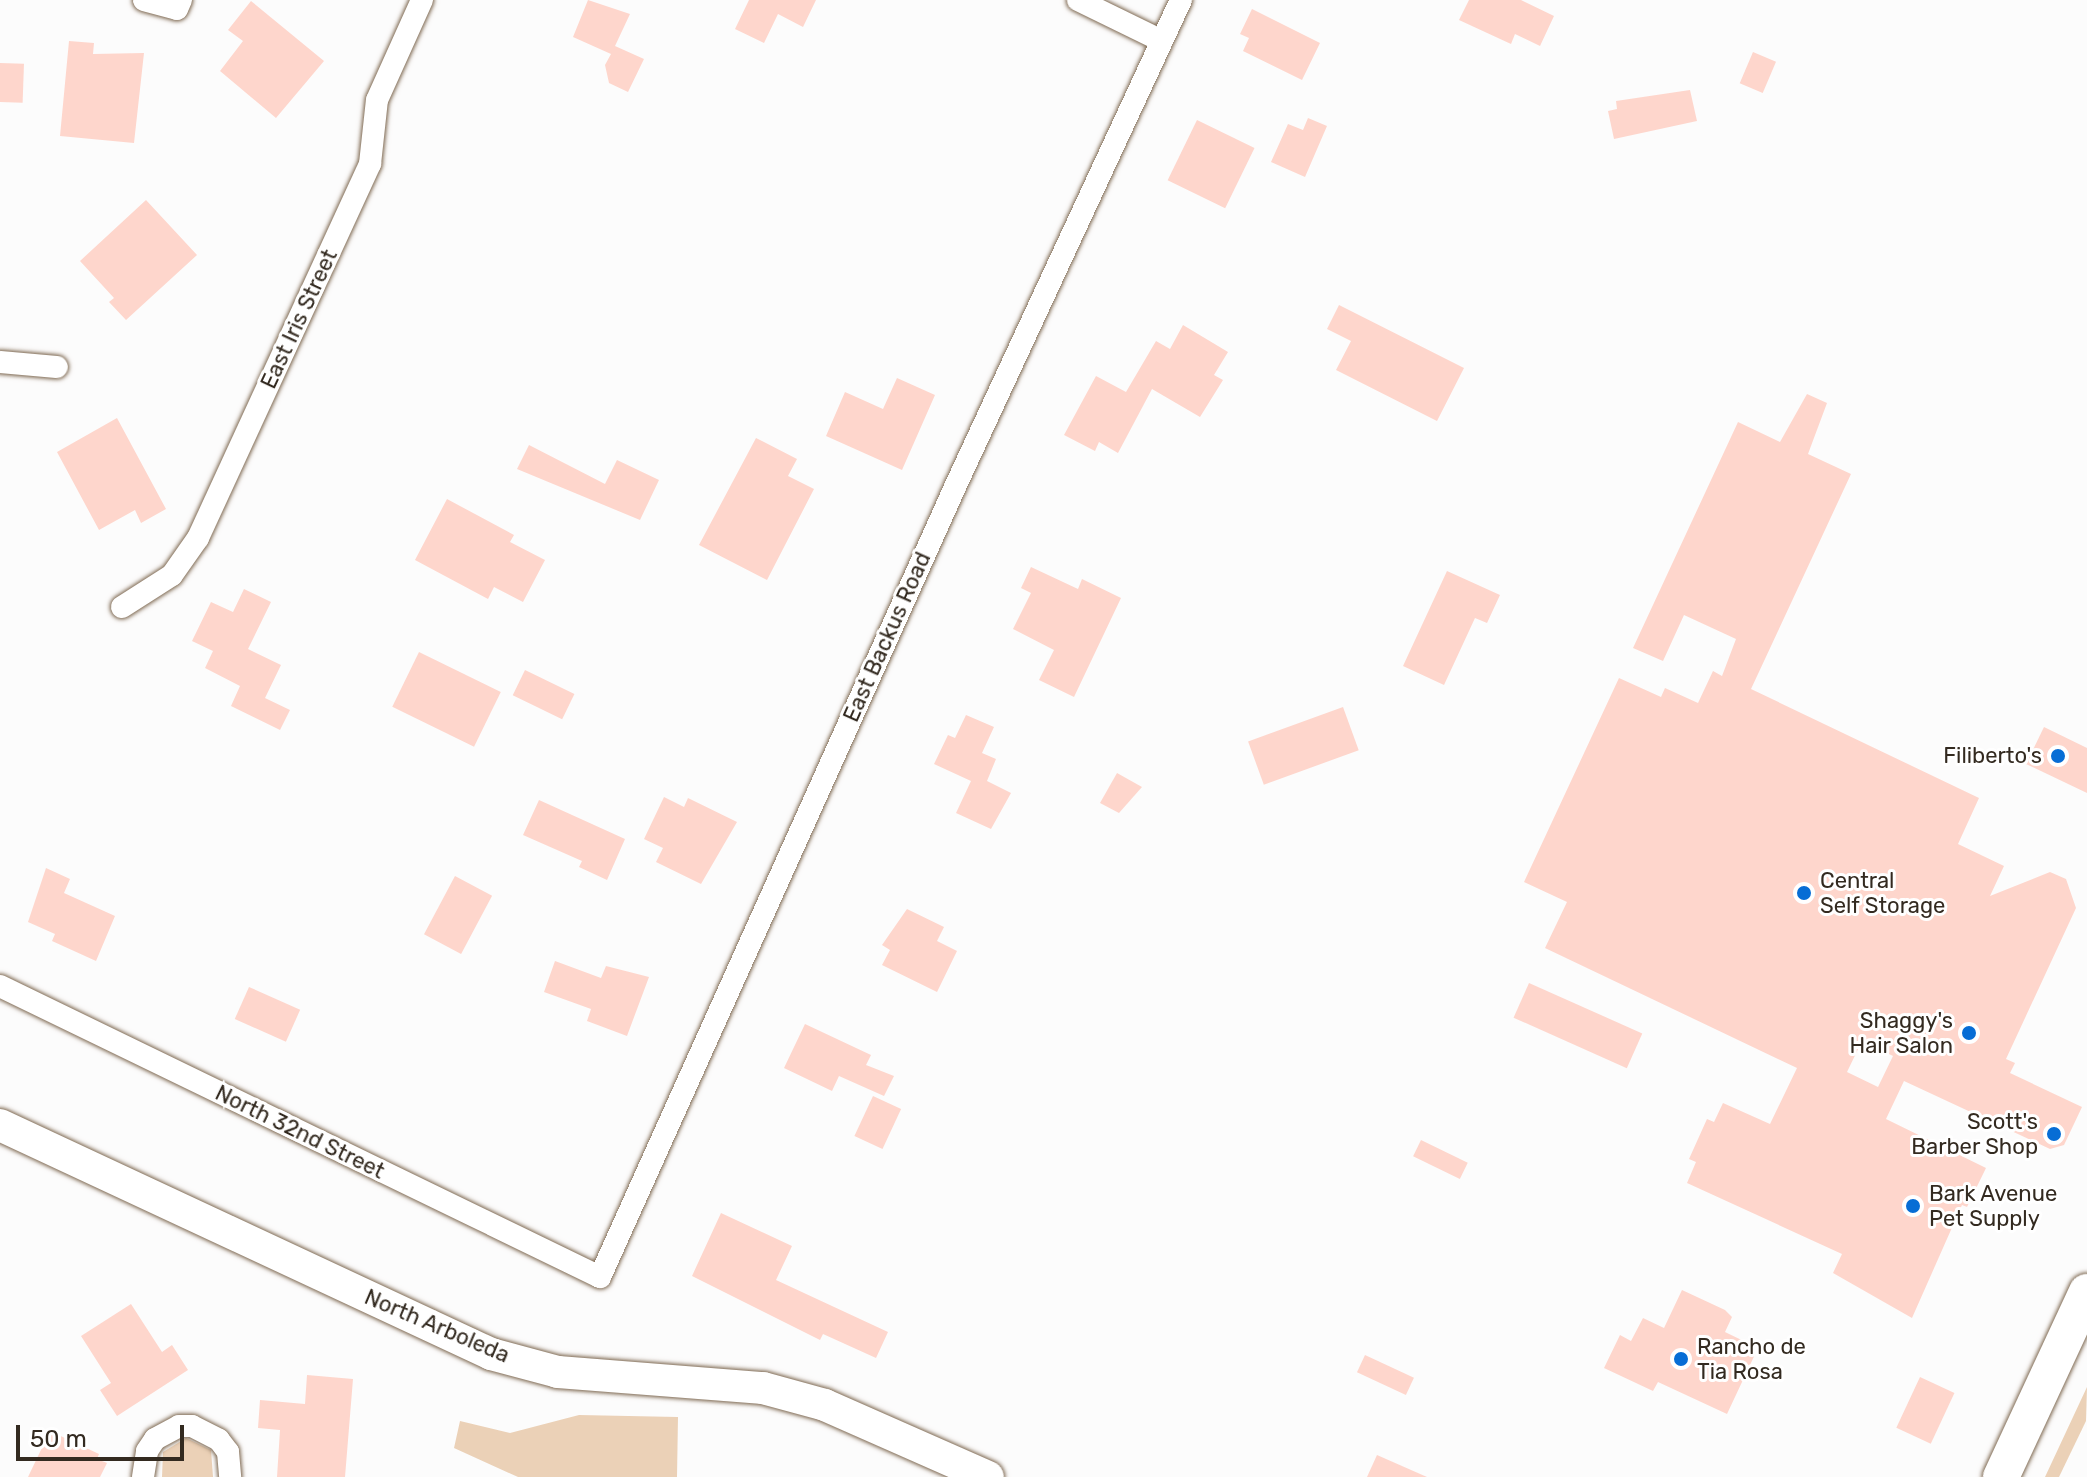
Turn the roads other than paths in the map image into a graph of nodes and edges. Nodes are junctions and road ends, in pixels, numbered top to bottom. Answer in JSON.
{"nodes":[{"id":1,"x":144,"y":0,"type":"edge"},
{"id":2,"x":422,"y":0,"type":"edge"},
{"id":3,"x":1078,"y":0,"type":"edge"},
{"id":4,"x":1181,"y":0,"type":"edge"},
{"id":5,"x":179,"y":4,"type":"edge"},
{"id":6,"x":1162,"y":41,"type":"junction"},
{"id":7,"x":0,"y":362,"type":"edge"},
{"id":8,"x":57,"y":367,"type":"dead end"},
{"id":9,"x":122,"y":607,"type":"dead end"},
{"id":10,"x":0,"y":986,"type":"edge"},
{"id":11,"x":0,"y":1125,"type":"edge"},
{"id":12,"x":600,"y":1277,"type":"joint"},
{"id":13,"x":2087,"y":1292,"type":"edge"},
{"id":14,"x":143,"y":1477,"type":"edge"},
{"id":15,"x":230,"y":1477,"type":"edge"},
{"id":16,"x":988,"y":1477,"type":"edge"},
{"id":17,"x":2001,"y":1477,"type":"edge"}],
"edges":[{"from":1,"to":5,"type":"street"},
{"from":2,"to":9,"type":"street","name":"East Iris Street"},
{"from":3,"to":6,"type":"street"},
{"from":4,"to":6,"type":"street","name":"East Backus Road"},
{"from":6,"to":12,"type":"street","name":"East Backus Road"},
{"from":7,"to":8,"type":"street"},
{"from":10,"to":12,"type":"street","name":"North 32nd Street"},
{"from":11,"to":16,"type":"street","name":"North Arboleda"},
{"from":13,"to":17,"type":"main road"},
{"from":14,"to":15,"type":"street"}]}
